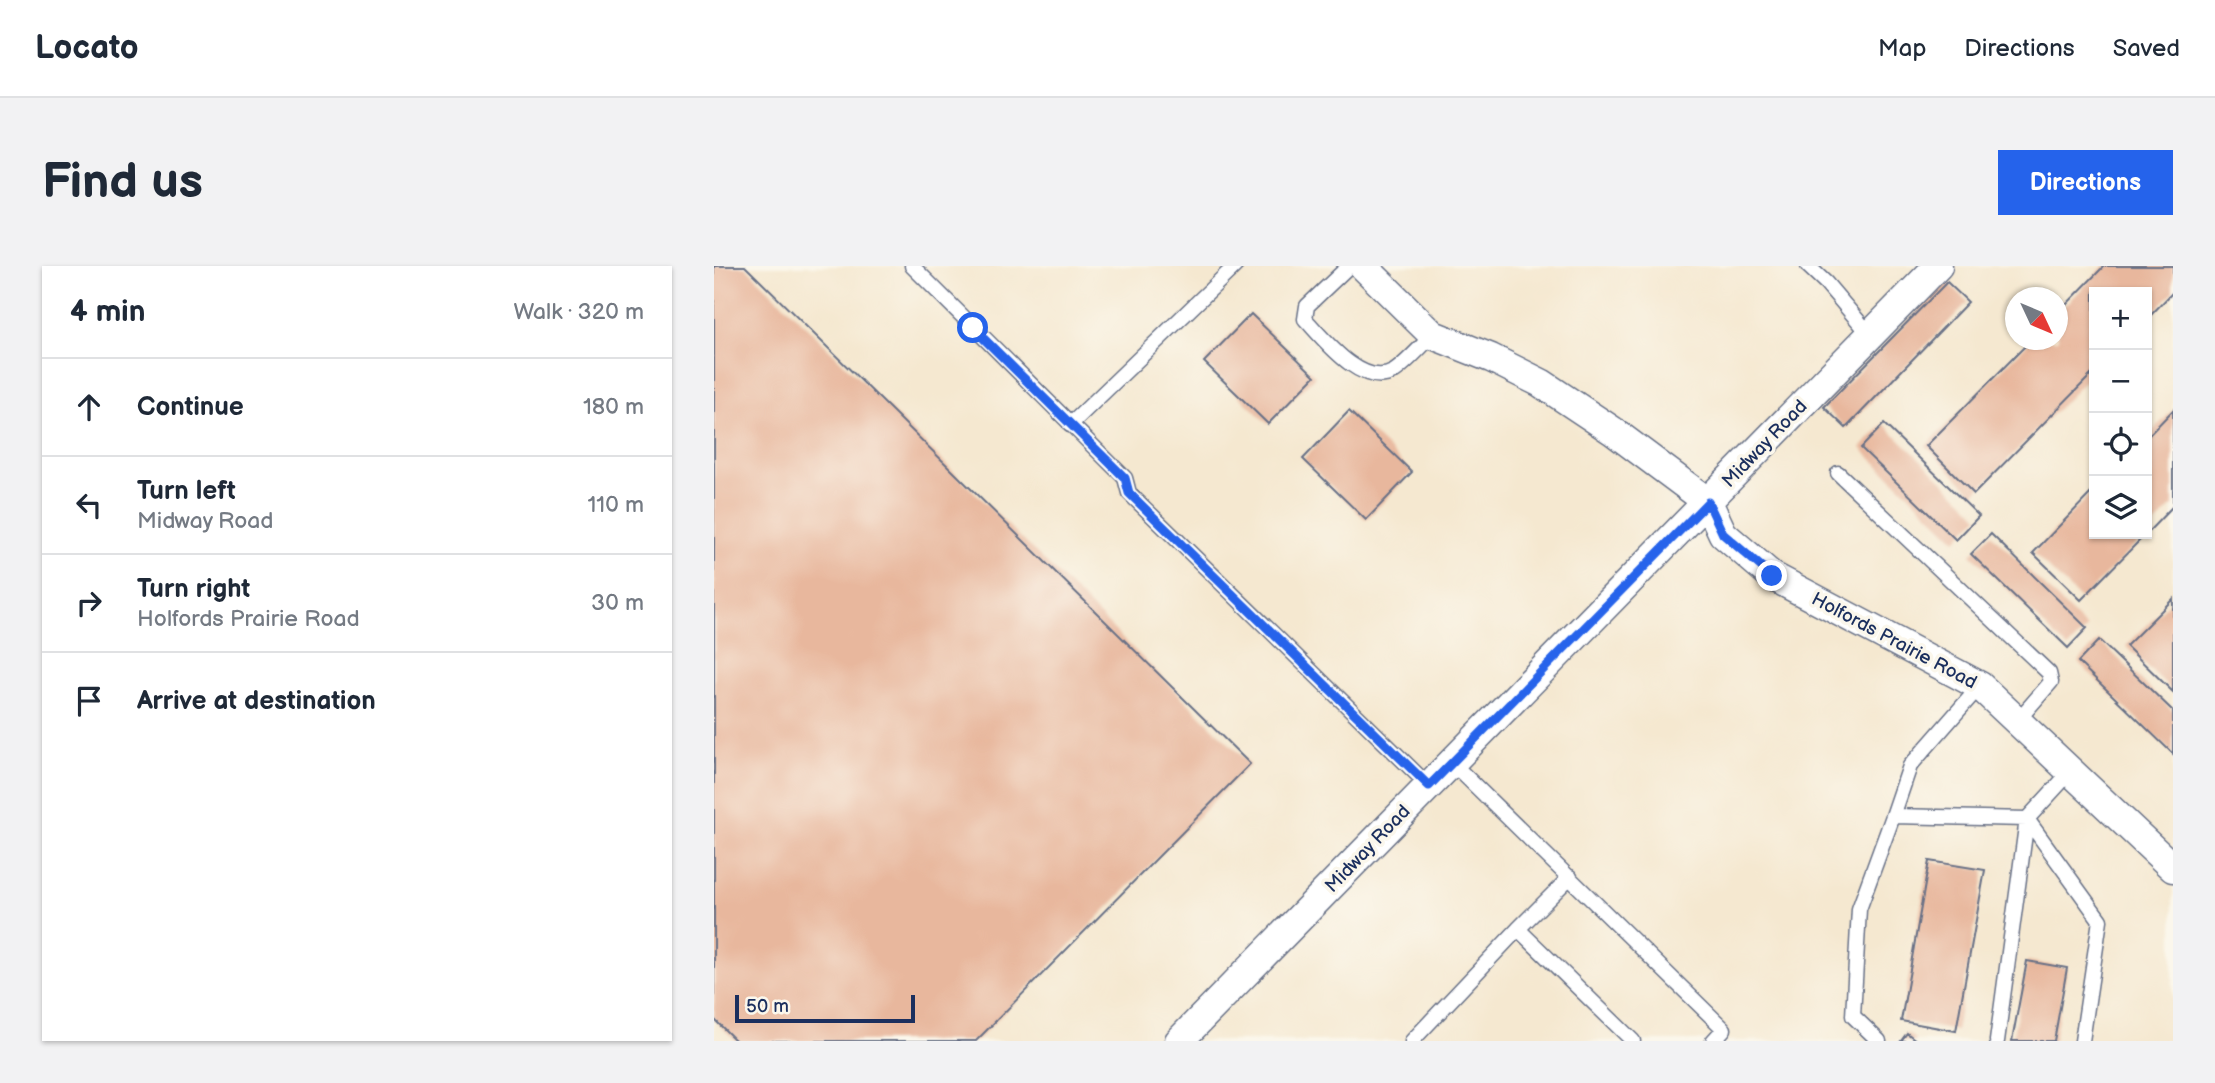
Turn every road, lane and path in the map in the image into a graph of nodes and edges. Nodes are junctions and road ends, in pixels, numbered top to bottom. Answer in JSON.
{"nodes":[{"id":1,"x":912,"y":266,"type":"edge"},
{"id":2,"x":1235,"y":266,"type":"edge"},
{"id":3,"x":1349,"y":266,"type":"edge"},
{"id":4,"x":1363,"y":266,"type":"edge"},
{"id":5,"x":1808,"y":266,"type":"edge"},
{"id":6,"x":1938,"y":266,"type":"edge"},
{"id":7,"x":1433,"y":335,"type":"junction"},
{"id":8,"x":1871,"y":336,"type":"junction"},
{"id":9,"x":1070,"y":425,"type":"junction"},
{"id":10,"x":1838,"y":473,"type":"dead end"},
{"id":11,"x":1708,"y":502,"type":"junction"},
{"id":12,"x":1979,"y":685,"type":"junction"},
{"id":13,"x":2018,"y":720,"type":"junction"},
{"id":14,"x":1452,"y":763,"type":"junction"},
{"id":15,"x":2071,"y":771,"type":"junction"},
{"id":16,"x":1429,"y":786,"type":"junction"},
{"id":17,"x":1893,"y":816,"type":"junction"},
{"id":18,"x":2027,"y":820,"type":"junction"},
{"id":19,"x":2173,"y":869,"type":"edge"},
{"id":20,"x":1570,"y":877,"type":"junction"},
{"id":21,"x":1518,"y":929,"type":"junction"},
{"id":22,"x":1179,"y":1041,"type":"edge"},
{"id":23,"x":1412,"y":1041,"type":"edge"},
{"id":24,"x":1633,"y":1041,"type":"edge"},
{"id":25,"x":1713,"y":1041,"type":"edge"},
{"id":26,"x":1879,"y":1041,"type":"edge"},
{"id":27,"x":1997,"y":1041,"type":"edge"},
{"id":28,"x":2082,"y":1041,"type":"edge"}],
"edges":[{"from":1,"to":9,"type":"lane"},
{"from":2,"to":9,"type":"lane"},
{"from":3,"to":7,"type":"lane"},
{"from":4,"to":7,"type":"street"},
{"from":5,"to":8,"type":"lane"},
{"from":6,"to":8,"type":"street","name":"Midway Road"},
{"from":7,"to":11,"type":"street"},
{"from":8,"to":11,"type":"street","name":"Midway Road"},
{"from":9,"to":16,"type":"lane"},
{"from":10,"to":13,"type":"lane"},
{"from":11,"to":12,"type":"street","name":"Holfords Prairie Road"},
{"from":11,"to":14,"type":"street","name":"Midway Road"},
{"from":12,"to":13,"type":"street","name":"Holfords Prairie Road"},
{"from":12,"to":17,"type":"lane"},
{"from":13,"to":15,"type":"street","name":"Holfords Prairie Road"},
{"from":14,"to":16,"type":"street","name":"Midway Road"},
{"from":14,"to":20,"type":"lane"},
{"from":15,"to":18,"type":"lane"},
{"from":15,"to":19,"type":"street","name":"Holfords Prairie Road"},
{"from":16,"to":22,"type":"street","name":"Midway Road"},
{"from":17,"to":18,"type":"lane"},
{"from":17,"to":26,"type":"lane"},
{"from":18,"to":27,"type":"lane"},
{"from":18,"to":28,"type":"lane"},
{"from":20,"to":21,"type":"lane"},
{"from":20,"to":25,"type":"lane"},
{"from":21,"to":23,"type":"lane"},
{"from":21,"to":24,"type":"lane"}]}
